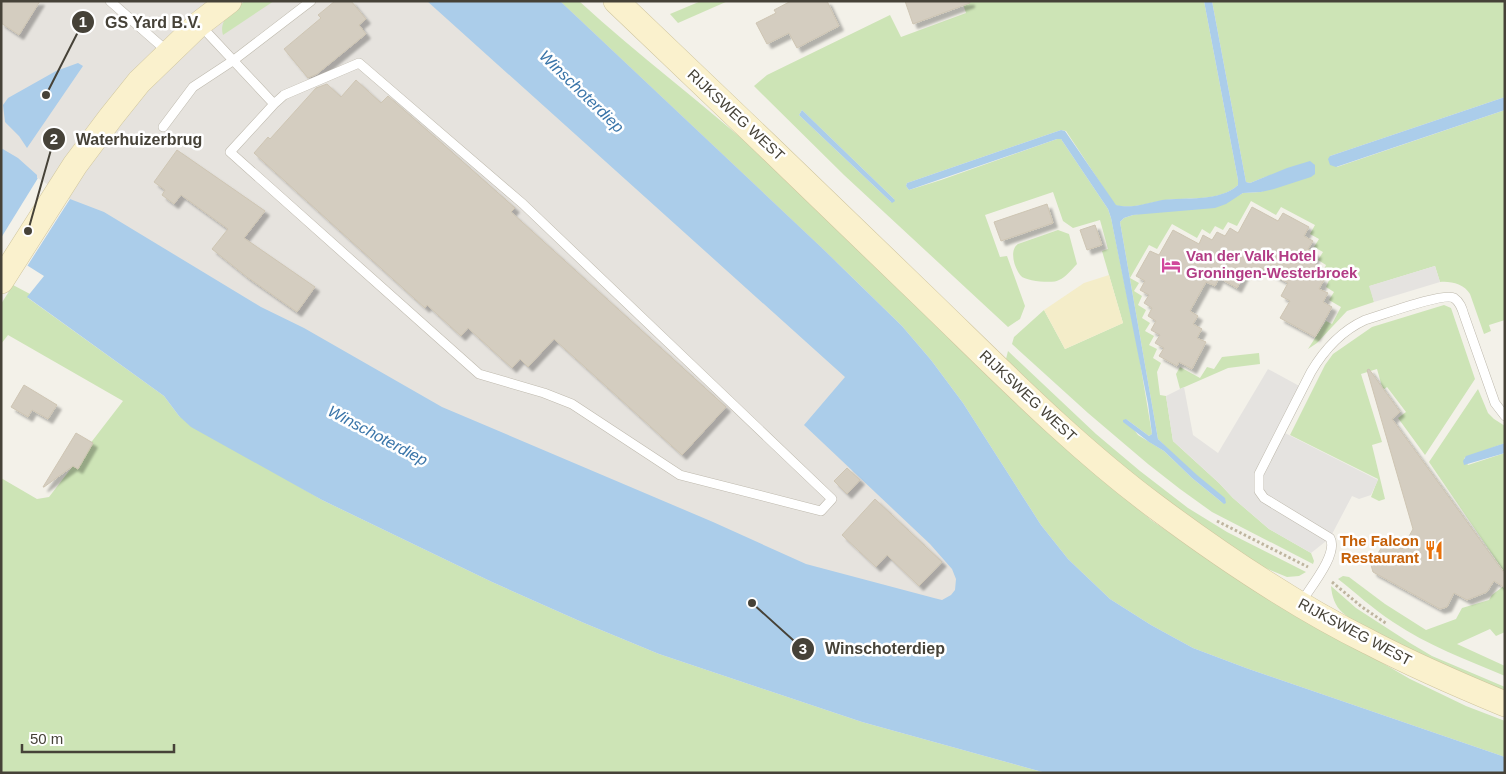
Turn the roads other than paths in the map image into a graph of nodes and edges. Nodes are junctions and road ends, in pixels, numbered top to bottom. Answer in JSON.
{"nodes":[{"id":1,"x":110,"y":1,"type":"edge"},
{"id":2,"x":229,"y":1,"type":"edge"},
{"id":3,"x":312,"y":1,"type":"edge"},
{"id":4,"x":616,"y":1,"type":"edge"},
{"id":5,"x":199,"y":24,"type":"junction"},
{"id":6,"x":168,"y":52,"type":"junction"},
{"id":7,"x":234,"y":60,"type":"junction"},
{"id":8,"x":274,"y":104,"type":"junction"},
{"id":9,"x":163,"y":126,"type":"dead end"},
{"id":10,"x":7,"y":270,"type":"edge"},
{"id":11,"x":1505,"y":416,"type":"edge"},
{"id":12,"x":1300,"y":604,"type":"junction"},
{"id":13,"x":1505,"y":704,"type":"edge"}],
"edges":[{"from":1,"to":6,"type":"lane"},
{"from":2,"to":5,"type":"main road"},
{"from":3,"to":7,"type":"lane"},
{"from":4,"to":12,"type":"main road","name":"RIJKSWEG WEST"},
{"from":5,"to":6,"type":"main road"},
{"from":5,"to":7,"type":"lane"},
{"from":6,"to":10,"type":"main road"},
{"from":7,"to":8,"type":"lane"},
{"from":7,"to":9,"type":"lane"},
{"from":8,"to":8,"type":"lane"},
{"from":11,"to":12,"type":"lane"},
{"from":12,"to":13,"type":"main road","name":"RIJKSWEG WEST"}]}
